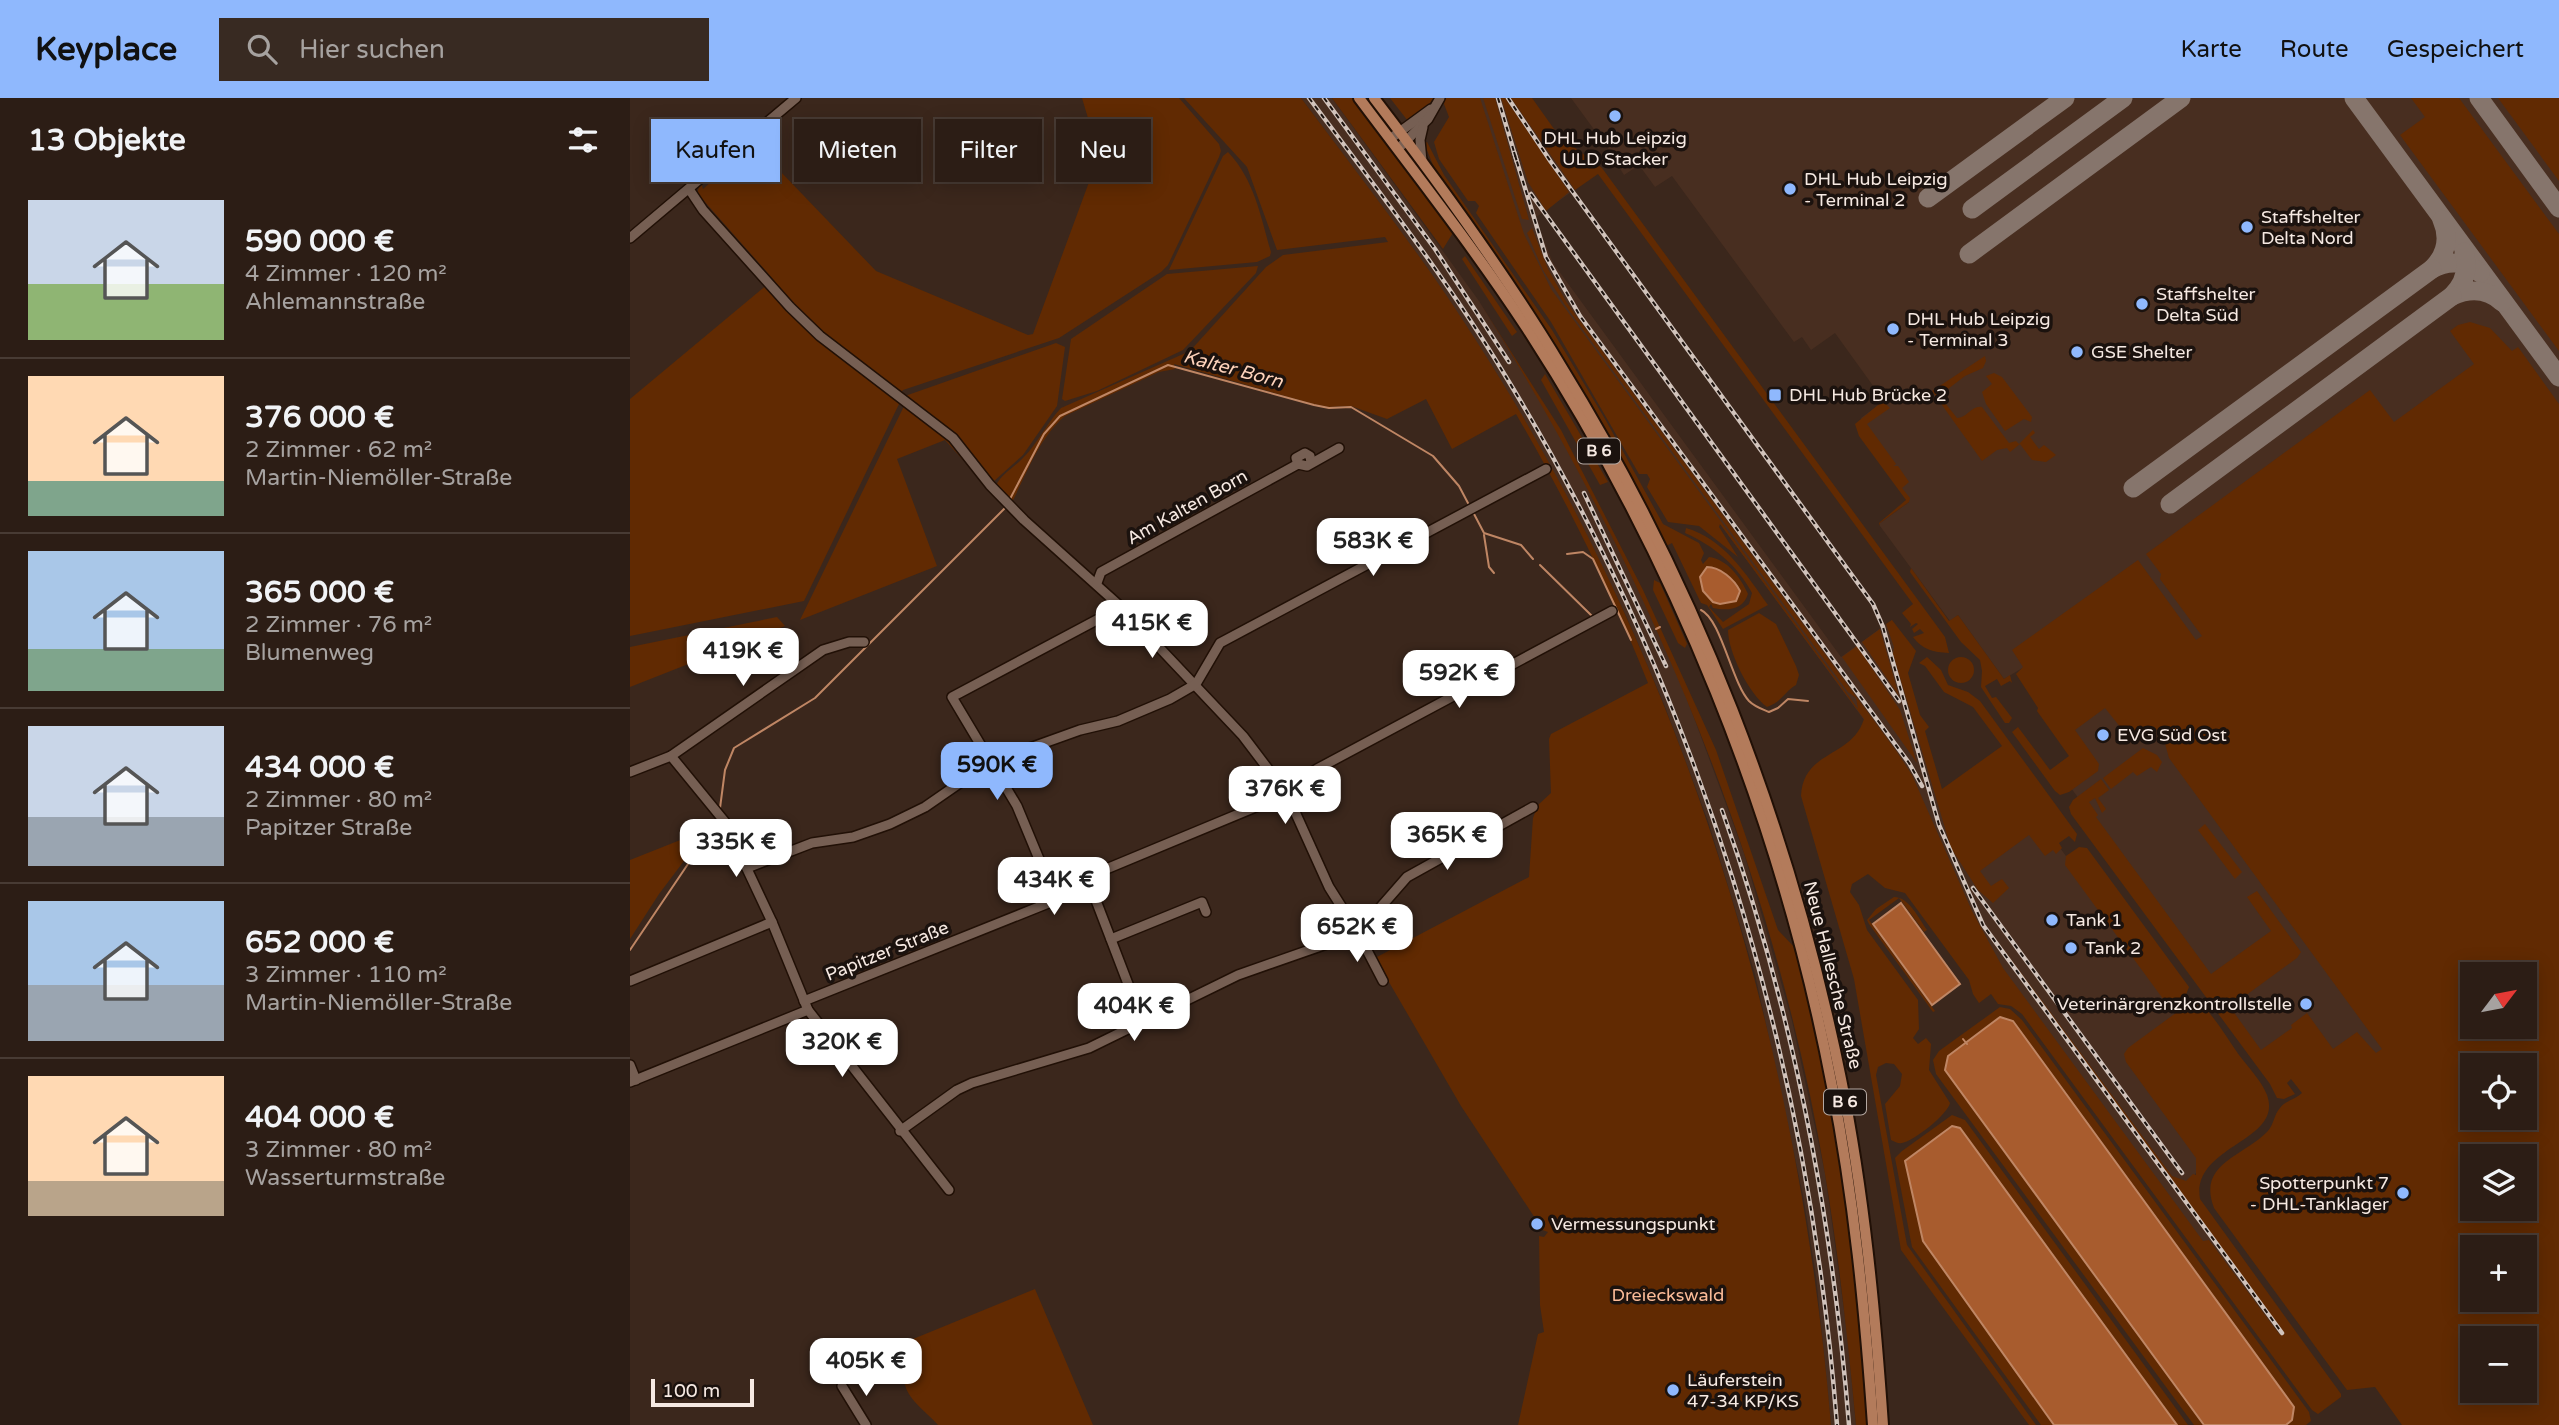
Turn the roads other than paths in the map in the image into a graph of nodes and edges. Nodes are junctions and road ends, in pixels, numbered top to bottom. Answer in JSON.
{"nodes":[{"id":1,"x":796,"y":98,"type":"edge"},
{"id":2,"x":1359,"y":98,"type":"edge"},
{"id":3,"x":1374,"y":98,"type":"edge"},
{"id":4,"x":1439,"y":101,"type":"edge"},
{"id":5,"x":1423,"y":125,"type":"junction"},
{"id":6,"x":1403,"y":136,"type":"junction"},
{"id":7,"x":1393,"y":144,"type":"junction"},
{"id":8,"x":1423,"y":163,"type":"junction"},
{"id":9,"x":689,"y":189,"type":"junction"},
{"id":10,"x":630,"y":238,"type":"edge"},
{"id":11,"x":1339,"y":448,"type":"dead end"},
{"id":12,"x":1546,"y":469,"type":"dead end"},
{"id":13,"x":1097,"y":583,"type":"junction"},
{"id":14,"x":1121,"y":607,"type":"junction"},
{"id":15,"x":1612,"y":611,"type":"dead end"},
{"id":16,"x":864,"y":642,"type":"dead end"},
{"id":17,"x":1196,"y":684,"type":"junction"},
{"id":18,"x":671,"y":756,"type":"junction"},
{"id":19,"x":991,"y":765,"type":"junction"},
{"id":20,"x":630,"y":772,"type":"edge"},
{"id":21,"x":1757,"y":790,"type":"junction"},
{"id":22,"x":1287,"y":794,"type":"junction"},
{"id":23,"x":1534,"y":807,"type":"dead end"},
{"id":24,"x":747,"y":868,"type":"junction"},
{"id":25,"x":1087,"y":877,"type":"junction"},
{"id":26,"x":1056,"y":900,"type":"junction"},
{"id":27,"x":1206,"y":912,"type":"dead end"},
{"id":28,"x":772,"y":922,"type":"junction"},
{"id":29,"x":1358,"y":933,"type":"junction"},
{"id":30,"x":1111,"y":939,"type":"junction"},
{"id":31,"x":630,"y":981,"type":"edge"},
{"id":32,"x":1382,"y":981,"type":"dead end"},
{"id":33,"x":806,"y":1005,"type":"junction"},
{"id":34,"x":1143,"y":1023,"type":"junction"},
{"id":35,"x":630,"y":1065,"type":"edge"},
{"id":36,"x":633,"y":1081,"type":"edge"},
{"id":37,"x":900,"y":1131,"type":"junction"},
{"id":38,"x":949,"y":1190,"type":"dead end"},
{"id":39,"x":842,"y":1386,"type":"dead end"},
{"id":40,"x":866,"y":1425,"type":"edge"},
{"id":41,"x":1873,"y":1425,"type":"edge"},
{"id":42,"x":1883,"y":1425,"type":"edge"}],
"edges":[{"from":1,"to":9,"type":"street"},
{"from":2,"to":7,"type":"main road","number":"B 6"},
{"from":3,"to":6,"type":"main road","number":"B 6"},
{"from":4,"to":5,"type":"street"},
{"from":4,"to":6,"type":"street"},
{"from":5,"to":6,"type":"street"},
{"from":5,"to":8,"type":"street"},
{"from":6,"to":7,"type":"street"},
{"from":6,"to":8,"type":"main road","number":"B 6"},
{"from":7,"to":21,"type":"main road","number":"B 6"},
{"from":8,"to":21,"type":"main road","number":"B 6"},
{"from":9,"to":10,"type":"street"},
{"from":9,"to":13,"type":"street"},
{"from":11,"to":13,"type":"street","name":"Am Kalten Born"},
{"from":12,"to":17,"type":"street"},
{"from":13,"to":14,"type":"street"},
{"from":14,"to":17,"type":"street"},
{"from":14,"to":19,"type":"street"},
{"from":15,"to":22,"type":"street","name":"Papitzer Straße"},
{"from":16,"to":18,"type":"street"},
{"from":17,"to":19,"type":"street"},
{"from":17,"to":22,"type":"street"},
{"from":18,"to":20,"type":"street"},
{"from":18,"to":24,"type":"street"},
{"from":19,"to":24,"type":"street"},
{"from":19,"to":26,"type":"street"},
{"from":21,"to":41,"type":"main road","name":"Neue Hallesche Straße","number":"B 6"},
{"from":21,"to":42,"type":"main road","name":"Neue Hallesche Straße","number":"B 6"},
{"from":22,"to":25,"type":"street","name":"Papitzer Straße"},
{"from":22,"to":29,"type":"street"},
{"from":23,"to":29,"type":"street"},
{"from":24,"to":28,"type":"street"},
{"from":25,"to":26,"type":"street","name":"Papitzer Straße"},
{"from":25,"to":30,"type":"street"},
{"from":26,"to":33,"type":"street","name":"Papitzer Straße"},
{"from":27,"to":30,"type":"street"},
{"from":28,"to":31,"type":"street"},
{"from":28,"to":33,"type":"street"},
{"from":29,"to":32,"type":"street"},
{"from":29,"to":34,"type":"street"},
{"from":30,"to":34,"type":"street"},
{"from":33,"to":36,"type":"street","name":"Papitzer Straße"},
{"from":33,"to":37,"type":"street"},
{"from":34,"to":37,"type":"street"},
{"from":35,"to":36,"type":"street"},
{"from":37,"to":38,"type":"street"},
{"from":39,"to":40,"type":"street"}]}
